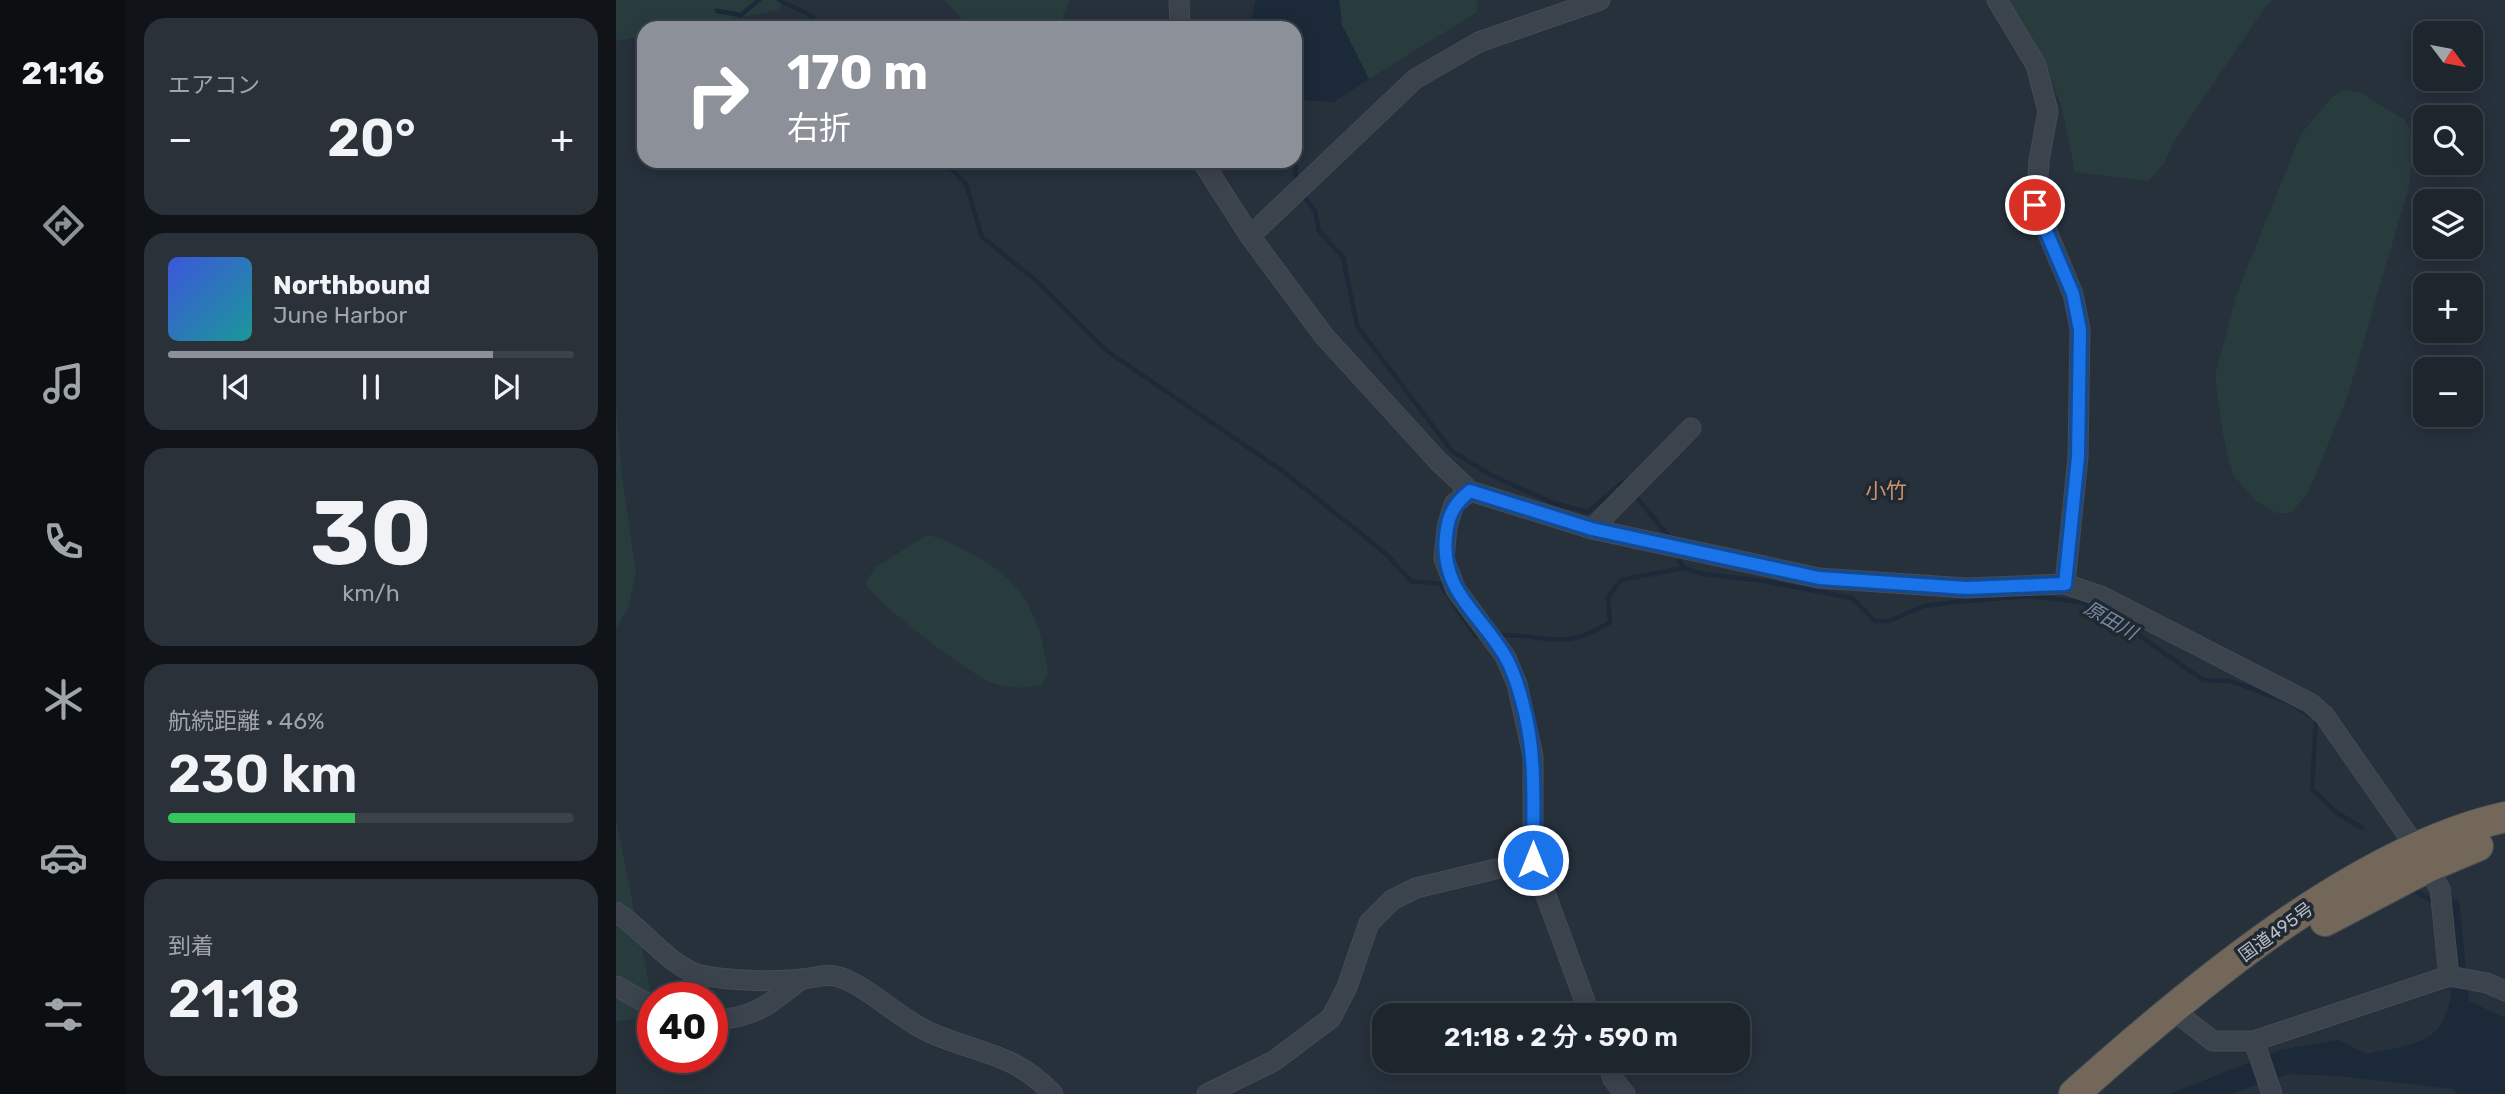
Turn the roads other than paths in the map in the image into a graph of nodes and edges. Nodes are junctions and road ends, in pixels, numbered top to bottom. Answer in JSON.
{"nodes":[{"id":1,"x":1180,"y":0,"type":"edge"},
{"id":2,"x":1600,"y":0,"type":"edge"},
{"id":3,"x":1997,"y":0,"type":"edge"},
{"id":4,"x":1180,"y":21,"type":"edge"},
{"id":5,"x":1206,"y":168,"type":"edge"},
{"id":6,"x":1250,"y":236,"type":"junction"},
{"id":7,"x":1691,"y":428,"type":"dead end"},
{"id":8,"x":1470,"y":491,"type":"junction"},
{"id":9,"x":1592,"y":529,"type":"junction"},
{"id":10,"x":2065,"y":584,"type":"junction"},
{"id":11,"x":2505,"y":817,"type":"edge"},
{"id":12,"x":2505,"y":837,"type":"edge"},
{"id":13,"x":2422,"y":857,"type":"junction"},
{"id":14,"x":1533,"y":860,"type":"junction"},
{"id":15,"x":616,"y":912,"type":"edge"},
{"id":16,"x":2449,"y":976,"type":"junction"},
{"id":17,"x":801,"y":979,"type":"junction"},
{"id":18,"x":616,"y":986,"type":"edge"},
{"id":19,"x":2505,"y":991,"type":"edge"},
{"id":20,"x":637,"y":998,"type":"edge"},
{"id":21,"x":1586,"y":1003,"type":"edge"},
{"id":22,"x":2178,"y":1014,"type":"junction"},
{"id":23,"x":728,"y":1020,"type":"edge"},
{"id":24,"x":2255,"y":1043,"type":"junction"},
{"id":25,"x":1611,"y":1073,"type":"edge"},
{"id":26,"x":2271,"y":1093,"type":"edge"},
{"id":27,"x":1053,"y":1094,"type":"edge"},
{"id":28,"x":1207,"y":1094,"type":"edge"},
{"id":29,"x":1625,"y":1094,"type":"edge"},
{"id":30,"x":2074,"y":1094,"type":"edge"},
{"id":31,"x":2102,"y":1094,"type":"edge"}],
"edges":[{"from":1,"to":4,"type":"street"},
{"from":2,"to":6,"type":"street"},
{"from":3,"to":10,"type":"street"},
{"from":5,"to":6,"type":"street"},
{"from":6,"to":8,"type":"street"},
{"from":7,"to":9,"type":"street"},
{"from":8,"to":9,"type":"street"},
{"from":8,"to":14,"type":"street"},
{"from":9,"to":10,"type":"street"},
{"from":10,"to":13,"type":"street"},
{"from":11,"to":13,"type":"highway","name":"国道495号"},
{"from":12,"to":13,"type":"highway","name":"国道495号"},
{"from":13,"to":16,"type":"street"},
{"from":13,"to":22,"type":"highway","name":"国道495号"},
{"from":14,"to":21,"type":"street"},
{"from":14,"to":28,"type":"street"},
{"from":15,"to":17,"type":"street"},
{"from":16,"to":19,"type":"street"},
{"from":16,"to":24,"type":"street"},
{"from":17,"to":23,"type":"street"},
{"from":17,"to":27,"type":"street"},
{"from":18,"to":20,"type":"street"},
{"from":22,"to":24,"type":"street"},
{"from":22,"to":30,"type":"highway","name":"国道495号"},
{"from":22,"to":31,"type":"highway","name":"国道495号"},
{"from":24,"to":26,"type":"street"},
{"from":25,"to":29,"type":"street"}]}
